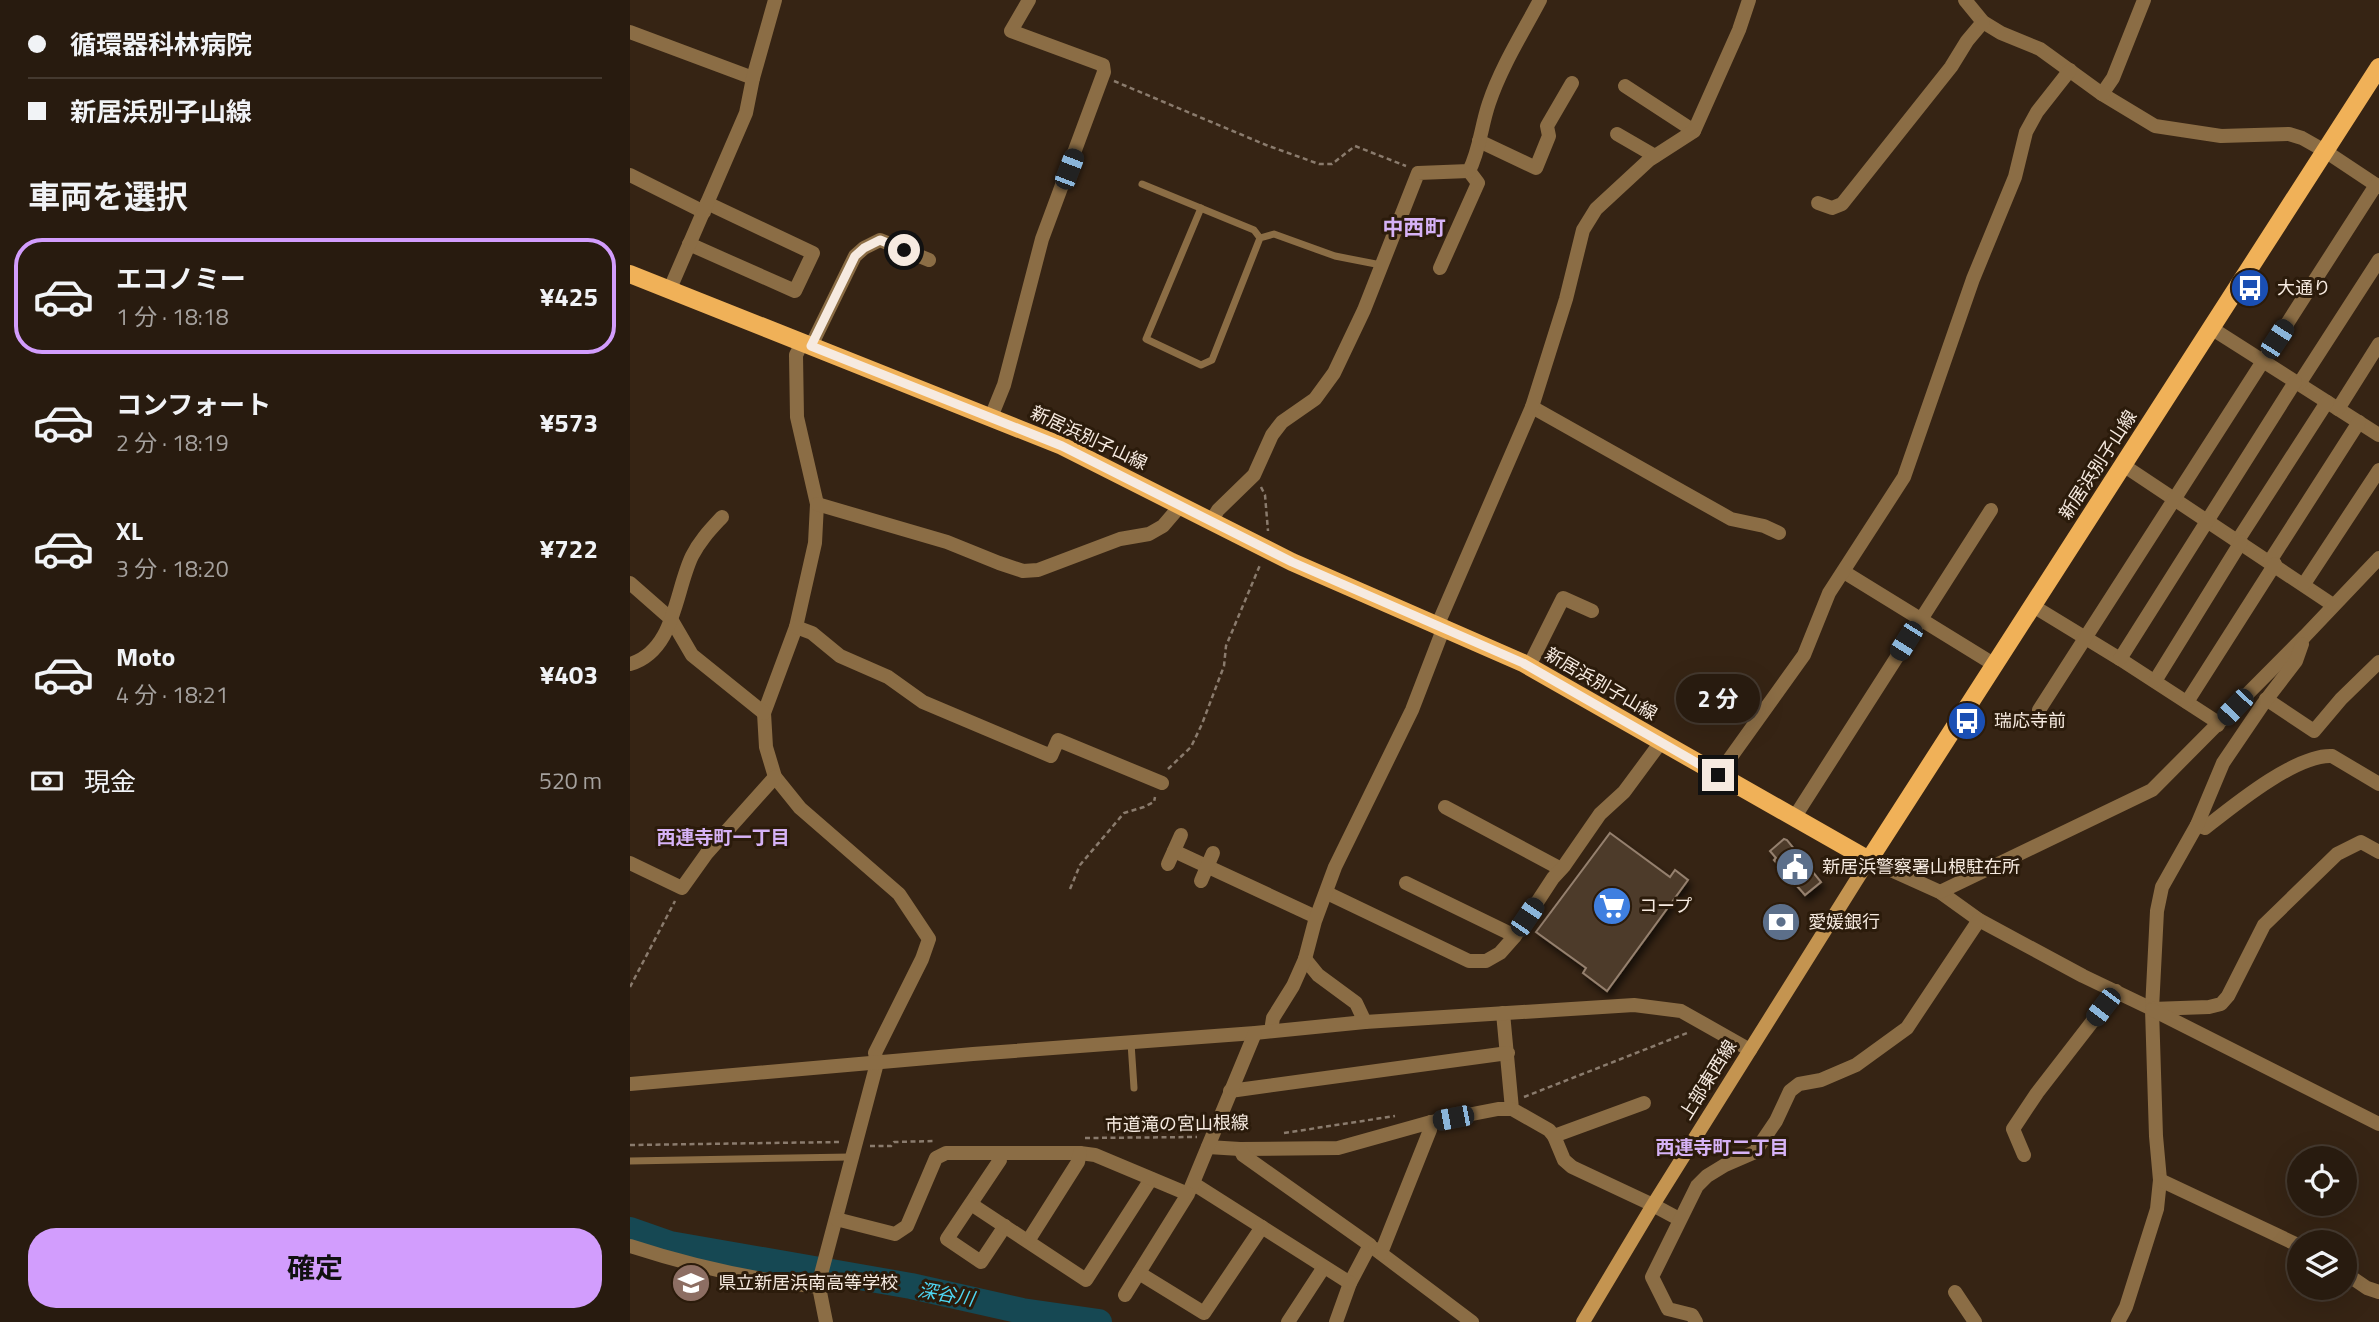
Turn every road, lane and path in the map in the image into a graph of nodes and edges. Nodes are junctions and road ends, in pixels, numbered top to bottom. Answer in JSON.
{"nodes":[{"id":1,"x":775,"y":0,"type":"edge"},
{"id":2,"x":1029,"y":0,"type":"edge"},
{"id":3,"x":1540,"y":0,"type":"edge"},
{"id":4,"x":1749,"y":0,"type":"edge"},
{"id":5,"x":1965,"y":0,"type":"edge"},
{"id":6,"x":2144,"y":0,"type":"edge"},
{"id":7,"x":1983,"y":22,"type":"junction"},
{"id":8,"x":630,"y":32,"type":"edge"},
{"id":9,"x":2379,"y":67,"type":"edge"},
{"id":10,"x":2070,"y":71,"type":"junction"},
{"id":11,"x":1103,"y":76,"type":"junction"},
{"id":12,"x":753,"y":78,"type":"junction"},
{"id":13,"x":1572,"y":83,"type":"dead end"},
{"id":14,"x":1625,"y":86,"type":"dead end"},
{"id":15,"x":2102,"y":94,"type":"junction"},
{"id":16,"x":1694,"y":131,"type":"junction"},
{"id":17,"x":1617,"y":134,"type":"dead end"},
{"id":18,"x":1479,"y":142,"type":"junction"},
{"id":19,"x":2325,"y":151,"type":"junction"},
{"id":20,"x":1656,"y":156,"type":"junction"},
{"id":21,"x":1469,"y":171,"type":"junction"},
{"id":22,"x":1418,"y":173,"type":"junction"},
{"id":23,"x":630,"y":175,"type":"edge"},
{"id":24,"x":1142,"y":184,"type":"dead end"},
{"id":25,"x":2378,"y":186,"type":"edge"},
{"id":26,"x":1818,"y":203,"type":"dead end"},
{"id":27,"x":706,"y":207,"type":"junction"},
{"id":28,"x":1201,"y":208,"type":"junction"},
{"id":29,"x":1260,"y":238,"type":"junction"},
{"id":30,"x":689,"y":244,"type":"junction"},
{"id":31,"x":929,"y":260,"type":"dead end"},
{"id":32,"x":2379,"y":260,"type":"edge"},
{"id":33,"x":1382,"y":265,"type":"junction"},
{"id":34,"x":1440,"y":268,"type":"dead end"},
{"id":35,"x":630,"y":274,"type":"edge"},
{"id":36,"x":669,"y":290,"type":"junction"},
{"id":37,"x":2211,"y":328,"type":"junction"},
{"id":38,"x":2379,"y":344,"type":"edge"},
{"id":39,"x":806,"y":345,"type":"junction"},
{"id":40,"x":2263,"y":361,"type":"junction"},
{"id":41,"x":2297,"y":383,"type":"junction"},
{"id":42,"x":2332,"y":405,"type":"junction"},
{"id":43,"x":1532,"y":407,"type":"junction"},
{"id":44,"x":991,"y":417,"type":"junction"},
{"id":45,"x":2359,"y":422,"type":"junction"},
{"id":46,"x":2378,"y":430,"type":"edge"},
{"id":47,"x":2123,"y":465,"type":"junction"},
{"id":48,"x":2379,"y":470,"type":"edge"},
{"id":49,"x":1254,"y":475,"type":"junction"},
{"id":50,"x":2174,"y":498,"type":"junction"},
{"id":51,"x":817,"y":504,"type":"junction"},
{"id":52,"x":1181,"y":505,"type":"junction"},
{"id":53,"x":1991,"y":510,"type":"dead end"},
{"id":54,"x":722,"y":517,"type":"dead end"},
{"id":55,"x":1212,"y":520,"type":"junction"},
{"id":56,"x":2208,"y":520,"type":"junction"},
{"id":57,"x":1779,"y":533,"type":"dead end"},
{"id":58,"x":2240,"y":541,"type":"junction"},
{"id":59,"x":1266,"y":549,"type":"junction"},
{"id":60,"x":2379,"y":558,"type":"edge"},
{"id":61,"x":2272,"y":563,"type":"junction"},
{"id":62,"x":1844,"y":572,"type":"junction"},
{"id":63,"x":630,"y":583,"type":"edge"},
{"id":64,"x":2304,"y":584,"type":"junction"},
{"id":65,"x":2333,"y":605,"type":"junction"},
{"id":66,"x":2033,"y":606,"type":"junction"},
{"id":67,"x":1592,"y":611,"type":"dead end"},
{"id":68,"x":671,"y":619,"type":"junction"},
{"id":69,"x":1920,"y":619,"type":"junction"},
{"id":70,"x":1441,"y":625,"type":"junction"},
{"id":71,"x":796,"y":627,"type":"junction"},
{"id":72,"x":2305,"y":636,"type":"junction"},
{"id":73,"x":2084,"y":639,"type":"junction"},
{"id":74,"x":2120,"y":659,"type":"junction"},
{"id":75,"x":2379,"y":662,"type":"edge"},
{"id":76,"x":630,"y":664,"type":"edge"},
{"id":77,"x":1995,"y":665,"type":"junction"},
{"id":78,"x":1530,"y":666,"type":"junction"},
{"id":79,"x":2155,"y":681,"type":"junction"},
{"id":80,"x":2266,"y":699,"type":"junction"},
{"id":81,"x":2187,"y":702,"type":"junction"},
{"id":82,"x":2039,"y":710,"type":"dead end"},
{"id":83,"x":764,"y":713,"type":"junction"},
{"id":84,"x":2218,"y":725,"type":"junction"},
{"id":85,"x":1661,"y":742,"type":"junction"},
{"id":86,"x":1718,"y":775,"type":"junction"},
{"id":87,"x":775,"y":777,"type":"junction"},
{"id":88,"x":1161,"y":783,"type":"junction"},
{"id":89,"x":2379,"y":784,"type":"edge"},
{"id":90,"x":1445,"y":807,"type":"dead end"},
{"id":91,"x":1794,"y":818,"type":"junction"},
{"id":92,"x":2197,"y":825,"type":"junction"},
{"id":93,"x":1181,"y":835,"type":"dead end"},
{"id":94,"x":2379,"y":852,"type":"edge"},
{"id":95,"x":1210,"y":859,"type":"junction"},
{"id":96,"x":1869,"y":860,"type":"junction"},
{"id":97,"x":630,"y":863,"type":"edge"},
{"id":98,"x":1561,"y":869,"type":"junction"},
{"id":99,"x":1201,"y":881,"type":"dead end"},
{"id":100,"x":1406,"y":883,"type":"dead end"},
{"id":101,"x":682,"y":888,"type":"junction"},
{"id":102,"x":1070,"y":889,"type":"dead end"},
{"id":103,"x":1940,"y":892,"type":"junction"},
{"id":104,"x":1327,"y":893,"type":"junction"},
{"id":105,"x":1317,"y":917,"type":"junction"},
{"id":106,"x":1979,"y":920,"type":"junction"},
{"id":107,"x":1515,"y":936,"type":"junction"},
{"id":108,"x":1305,"y":959,"type":"junction"},
{"id":109,"x":630,"y":987,"type":"edge"},
{"id":110,"x":2116,"y":991,"type":"junction"},
{"id":111,"x":2152,"y":1009,"type":"junction"},
{"id":112,"x":1503,"y":1013,"type":"junction"},
{"id":113,"x":1365,"y":1022,"type":"junction"},
{"id":114,"x":1708,"y":1024,"type":"junction"},
{"id":115,"x":1271,"y":1031,"type":"junction"},
{"id":116,"x":1255,"y":1033,"type":"junction"},
{"id":117,"x":1131,"y":1042,"type":"junction"},
{"id":118,"x":1750,"y":1050,"type":"junction"},
{"id":119,"x":1508,"y":1053,"type":"junction"},
{"id":120,"x":877,"y":1063,"type":"junction"},
{"id":121,"x":630,"y":1084,"type":"edge"},
{"id":122,"x":1135,"y":1088,"type":"dead end"},
{"id":123,"x":1230,"y":1091,"type":"junction"},
{"id":124,"x":1512,"y":1102,"type":"junction"},
{"id":125,"x":1644,"y":1103,"type":"dead end"},
{"id":126,"x":1396,"y":1115,"type":"dead end"},
{"id":127,"x":1431,"y":1122,"type":"junction"},
{"id":128,"x":2379,"y":1124,"type":"edge"},
{"id":129,"x":1273,"y":1134,"type":"dead end"},
{"id":130,"x":1554,"y":1136,"type":"junction"},
{"id":131,"x":935,"y":1141,"type":"dead end"},
{"id":132,"x":855,"y":1142,"type":"junction"},
{"id":133,"x":1209,"y":1143,"type":"junction"},
{"id":134,"x":630,"y":1145,"type":"edge"},
{"id":135,"x":1081,"y":1145,"type":"junction"},
{"id":136,"x":1240,"y":1149,"type":"junction"},
{"id":137,"x":999,"y":1153,"type":"junction"},
{"id":138,"x":2024,"y":1155,"type":"dead end"},
{"id":139,"x":850,"y":1157,"type":"junction"},
{"id":140,"x":630,"y":1161,"type":"edge"},
{"id":141,"x":1151,"y":1179,"type":"junction"},
{"id":142,"x":2160,"y":1180,"type":"junction"},
{"id":143,"x":1191,"y":1189,"type":"junction"},
{"id":144,"x":971,"y":1204,"type":"junction"},
{"id":145,"x":1653,"y":1205,"type":"junction"},
{"id":146,"x":836,"y":1219,"type":"junction"},
{"id":147,"x":1679,"y":1219,"type":"junction"},
{"id":148,"x":1005,"y":1226,"type":"junction"},
{"id":149,"x":1262,"y":1227,"type":"junction"},
{"id":150,"x":2287,"y":1240,"type":"edge"},
{"id":151,"x":1028,"y":1241,"type":"junction"},
{"id":152,"x":630,"y":1246,"type":"edge"},
{"id":153,"x":1375,"y":1249,"type":"junction"},
{"id":154,"x":1324,"y":1267,"type":"junction"},
{"id":155,"x":1139,"y":1273,"type":"junction"},
{"id":156,"x":2357,"y":1281,"type":"edge"},
{"id":157,"x":819,"y":1283,"type":"junction"},
{"id":158,"x":1350,"y":1283,"type":"junction"},
{"id":159,"x":1955,"y":1292,"type":"dead end"},
{"id":160,"x":2379,"y":1292,"type":"edge"},
{"id":161,"x":1125,"y":1294,"type":"dead end"},
{"id":162,"x":826,"y":1322,"type":"edge"},
{"id":163,"x":1288,"y":1322,"type":"edge"},
{"id":164,"x":1336,"y":1322,"type":"edge"},
{"id":165,"x":1472,"y":1322,"type":"edge"},
{"id":166,"x":1583,"y":1322,"type":"edge"},
{"id":167,"x":1696,"y":1322,"type":"edge"},
{"id":168,"x":1975,"y":1322,"type":"edge"},
{"id":169,"x":2118,"y":1322,"type":"edge"}],
"edges":[{"from":1,"to":12,"type":"street"},
{"from":2,"to":11,"type":"street"},
{"from":3,"to":18,"type":"street"},
{"from":4,"to":16,"type":"street"},
{"from":5,"to":7,"type":"street"},
{"from":6,"to":15,"type":"street"},
{"from":7,"to":10,"type":"street"},
{"from":7,"to":26,"type":"street"},
{"from":8,"to":12,"type":"street"},
{"from":9,"to":19,"type":"main road","name":"新居浜別子山線"},
{"from":10,"to":15,"type":"street"},
{"from":10,"to":62,"type":"street"},
{"from":11,"to":22,"type":"path"},
{"from":11,"to":44,"type":"street"},
{"from":12,"to":27,"type":"street"},
{"from":13,"to":18,"type":"street"},
{"from":14,"to":16,"type":"street"},
{"from":15,"to":19,"type":"street"},
{"from":16,"to":20,"type":"street"},
{"from":17,"to":20,"type":"street"},
{"from":18,"to":21,"type":"street"},
{"from":19,"to":25,"type":"street"},
{"from":19,"to":37,"type":"main road","name":"新居浜別子山線"},
{"from":20,"to":43,"type":"street"},
{"from":21,"to":22,"type":"street"},
{"from":21,"to":34,"type":"street"},
{"from":22,"to":33,"type":"street"},
{"from":23,"to":27,"type":"street"},
{"from":24,"to":28,"type":"lane"},
{"from":25,"to":40,"type":"street"},
{"from":27,"to":30,"type":"street"},
{"from":27,"to":30,"type":"street"},
{"from":28,"to":29,"type":"lane"},
{"from":28,"to":29,"type":"lane"},
{"from":29,"to":33,"type":"lane"},
{"from":30,"to":36,"type":"street"},
{"from":31,"to":39,"type":"street"},
{"from":32,"to":41,"type":"street"},
{"from":33,"to":49,"type":"street"},
{"from":35,"to":36,"type":"main road","name":"新居浜別子山線"},
{"from":36,"to":39,"type":"main road","name":"新居浜別子山線"},
{"from":37,"to":40,"type":"street"},
{"from":37,"to":47,"type":"main road","name":"新居浜別子山線"},
{"from":38,"to":42,"type":"street"},
{"from":39,"to":44,"type":"main road","name":"新居浜別子山線"},
{"from":39,"to":51,"type":"street"},
{"from":40,"to":41,"type":"street"},
{"from":40,"to":50,"type":"street"},
{"from":41,"to":42,"type":"street"},
{"from":41,"to":56,"type":"street"},
{"from":42,"to":45,"type":"street"},
{"from":42,"to":58,"type":"street"},
{"from":43,"to":57,"type":"street"},
{"from":43,"to":70,"type":"street"},
{"from":44,"to":52,"type":"main road","name":"新居浜別子山線"},
{"from":45,"to":46,"type":"street"},
{"from":45,"to":61,"type":"street"},
{"from":47,"to":50,"type":"street"},
{"from":47,"to":66,"type":"main road","name":"新居浜別子山線"},
{"from":48,"to":64,"type":"street"},
{"from":49,"to":55,"type":"street"},
{"from":49,"to":59,"type":"path"},
{"from":50,"to":56,"type":"street"},
{"from":50,"to":73,"type":"street"},
{"from":51,"to":52,"type":"street"},
{"from":51,"to":71,"type":"street"},
{"from":52,"to":55,"type":"main road","name":"新居浜別子山線"},
{"from":53,"to":69,"type":"street"},
{"from":54,"to":68,"type":"street"},
{"from":55,"to":59,"type":"main road","name":"新居浜別子山線"},
{"from":56,"to":58,"type":"street"},
{"from":56,"to":74,"type":"street"},
{"from":58,"to":61,"type":"street"},
{"from":58,"to":79,"type":"street"},
{"from":59,"to":70,"type":"main road","name":"新居浜別子山線"},
{"from":59,"to":88,"type":"path"},
{"from":60,"to":65,"type":"street"},
{"from":61,"to":64,"type":"street"},
{"from":61,"to":81,"type":"street"},
{"from":62,"to":69,"type":"street"},
{"from":62,"to":86,"type":"street"},
{"from":63,"to":68,"type":"street"},
{"from":64,"to":65,"type":"street"},
{"from":65,"to":72,"type":"street"},
{"from":66,"to":73,"type":"street"},
{"from":66,"to":77,"type":"main road","name":"新居浜別子山線"},
{"from":67,"to":78,"type":"street"},
{"from":68,"to":76,"type":"street"},
{"from":68,"to":83,"type":"street"},
{"from":69,"to":77,"type":"street"},
{"from":69,"to":91,"type":"street"},
{"from":70,"to":78,"type":"main road","name":"新居浜別子山線"},
{"from":70,"to":104,"type":"street"},
{"from":71,"to":83,"type":"street"},
{"from":71,"to":88,"type":"street"},
{"from":72,"to":80,"type":"street"},
{"from":72,"to":84,"type":"street"},
{"from":73,"to":74,"type":"street"},
{"from":73,"to":82,"type":"street"},
{"from":74,"to":79,"type":"street"},
{"from":75,"to":80,"type":"street"},
{"from":77,"to":96,"type":"main road","name":"新居浜別子山線"},
{"from":78,"to":85,"type":"main road","name":"新居浜別子山線"},
{"from":79,"to":81,"type":"street"},
{"from":80,"to":92,"type":"street"},
{"from":81,"to":84,"type":"street"},
{"from":83,"to":87,"type":"street"},
{"from":84,"to":103,"type":"street"},
{"from":85,"to":86,"type":"main road","name":"新居浜別子山線"},
{"from":85,"to":98,"type":"street"},
{"from":86,"to":91,"type":"main road","name":"新居浜別子山線"},
{"from":87,"to":101,"type":"street"},
{"from":87,"to":120,"type":"street"},
{"from":88,"to":102,"type":"path"},
{"from":89,"to":92,"type":"street"},
{"from":90,"to":98,"type":"street"},
{"from":91,"to":96,"type":"main road","name":"新居浜別子山線"},
{"from":92,"to":111,"type":"street"},
{"from":93,"to":95,"type":"street"},
{"from":94,"to":111,"type":"street"},
{"from":95,"to":99,"type":"street"},
{"from":95,"to":105,"type":"street"},
{"from":96,"to":103,"type":"street"},
{"from":96,"to":118,"type":"street","name":"上部東西線"},
{"from":97,"to":101,"type":"street"},
{"from":98,"to":107,"type":"street"},
{"from":100,"to":107,"type":"street"},
{"from":101,"to":109,"type":"path"},
{"from":103,"to":106,"type":"street"},
{"from":104,"to":105,"type":"street"},
{"from":104,"to":107,"type":"street"},
{"from":105,"to":108,"type":"street"},
{"from":106,"to":110,"type":"street"},
{"from":106,"to":147,"type":"street"},
{"from":108,"to":113,"type":"street"},
{"from":108,"to":115,"type":"street"},
{"from":110,"to":111,"type":"street"},
{"from":110,"to":138,"type":"street"},
{"from":111,"to":128,"type":"street"},
{"from":111,"to":142,"type":"street"},
{"from":112,"to":113,"type":"street"},
{"from":112,"to":114,"type":"street"},
{"from":112,"to":119,"type":"street"},
{"from":113,"to":115,"type":"street"},
{"from":114,"to":118,"type":"street"},
{"from":114,"to":124,"type":"path"},
{"from":115,"to":116,"type":"street"},
{"from":116,"to":117,"type":"street"},
{"from":116,"to":123,"type":"street"},
{"from":117,"to":120,"type":"street"},
{"from":117,"to":122,"type":"lane"},
{"from":118,"to":145,"type":"street","name":"上部東西線"},
{"from":119,"to":123,"type":"street"},
{"from":119,"to":124,"type":"street"},
{"from":120,"to":121,"type":"street"},
{"from":120,"to":132,"type":"street"},
{"from":123,"to":133,"type":"street"},
{"from":124,"to":127,"type":"street"},
{"from":124,"to":130,"type":"street"},
{"from":125,"to":130,"type":"street"},
{"from":126,"to":129,"type":"path","name":"市道滝の宮山根線"},
{"from":127,"to":136,"type":"street"},
{"from":127,"to":153,"type":"street"},
{"from":130,"to":145,"type":"street"},
{"from":131,"to":132,"type":"path"},
{"from":132,"to":134,"type":"path"},
{"from":132,"to":139,"type":"street"},
{"from":133,"to":135,"type":"path","name":"市道滝の宮山根線"},
{"from":133,"to":136,"type":"street"},
{"from":133,"to":143,"type":"street"},
{"from":135,"to":137,"type":"street"},
{"from":135,"to":141,"type":"street"},
{"from":135,"to":151,"type":"street"},
{"from":136,"to":153,"type":"street"},
{"from":137,"to":144,"type":"street"},
{"from":137,"to":146,"type":"street"},
{"from":139,"to":140,"type":"lane"},
{"from":139,"to":146,"type":"street"},
{"from":141,"to":143,"type":"street"},
{"from":141,"to":151,"type":"street"},
{"from":142,"to":150,"type":"street"},
{"from":142,"to":169,"type":"street"},
{"from":143,"to":149,"type":"street"},
{"from":143,"to":155,"type":"street"},
{"from":144,"to":148,"type":"street"},
{"from":144,"to":148,"type":"street"},
{"from":145,"to":147,"type":"street"},
{"from":145,"to":166,"type":"street","name":"上部東西線"},
{"from":146,"to":157,"type":"street"},
{"from":147,"to":167,"type":"street"},
{"from":148,"to":151,"type":"street"},
{"from":149,"to":154,"type":"street"},
{"from":149,"to":155,"type":"street"},
{"from":152,"to":157,"type":"street"},
{"from":153,"to":158,"type":"street"},
{"from":153,"to":165,"type":"street"},
{"from":154,"to":158,"type":"street"},
{"from":154,"to":163,"type":"street"},
{"from":155,"to":161,"type":"street"},
{"from":156,"to":160,"type":"street"},
{"from":157,"to":162,"type":"street"},
{"from":158,"to":164,"type":"street"},
{"from":159,"to":168,"type":"street"}]}
